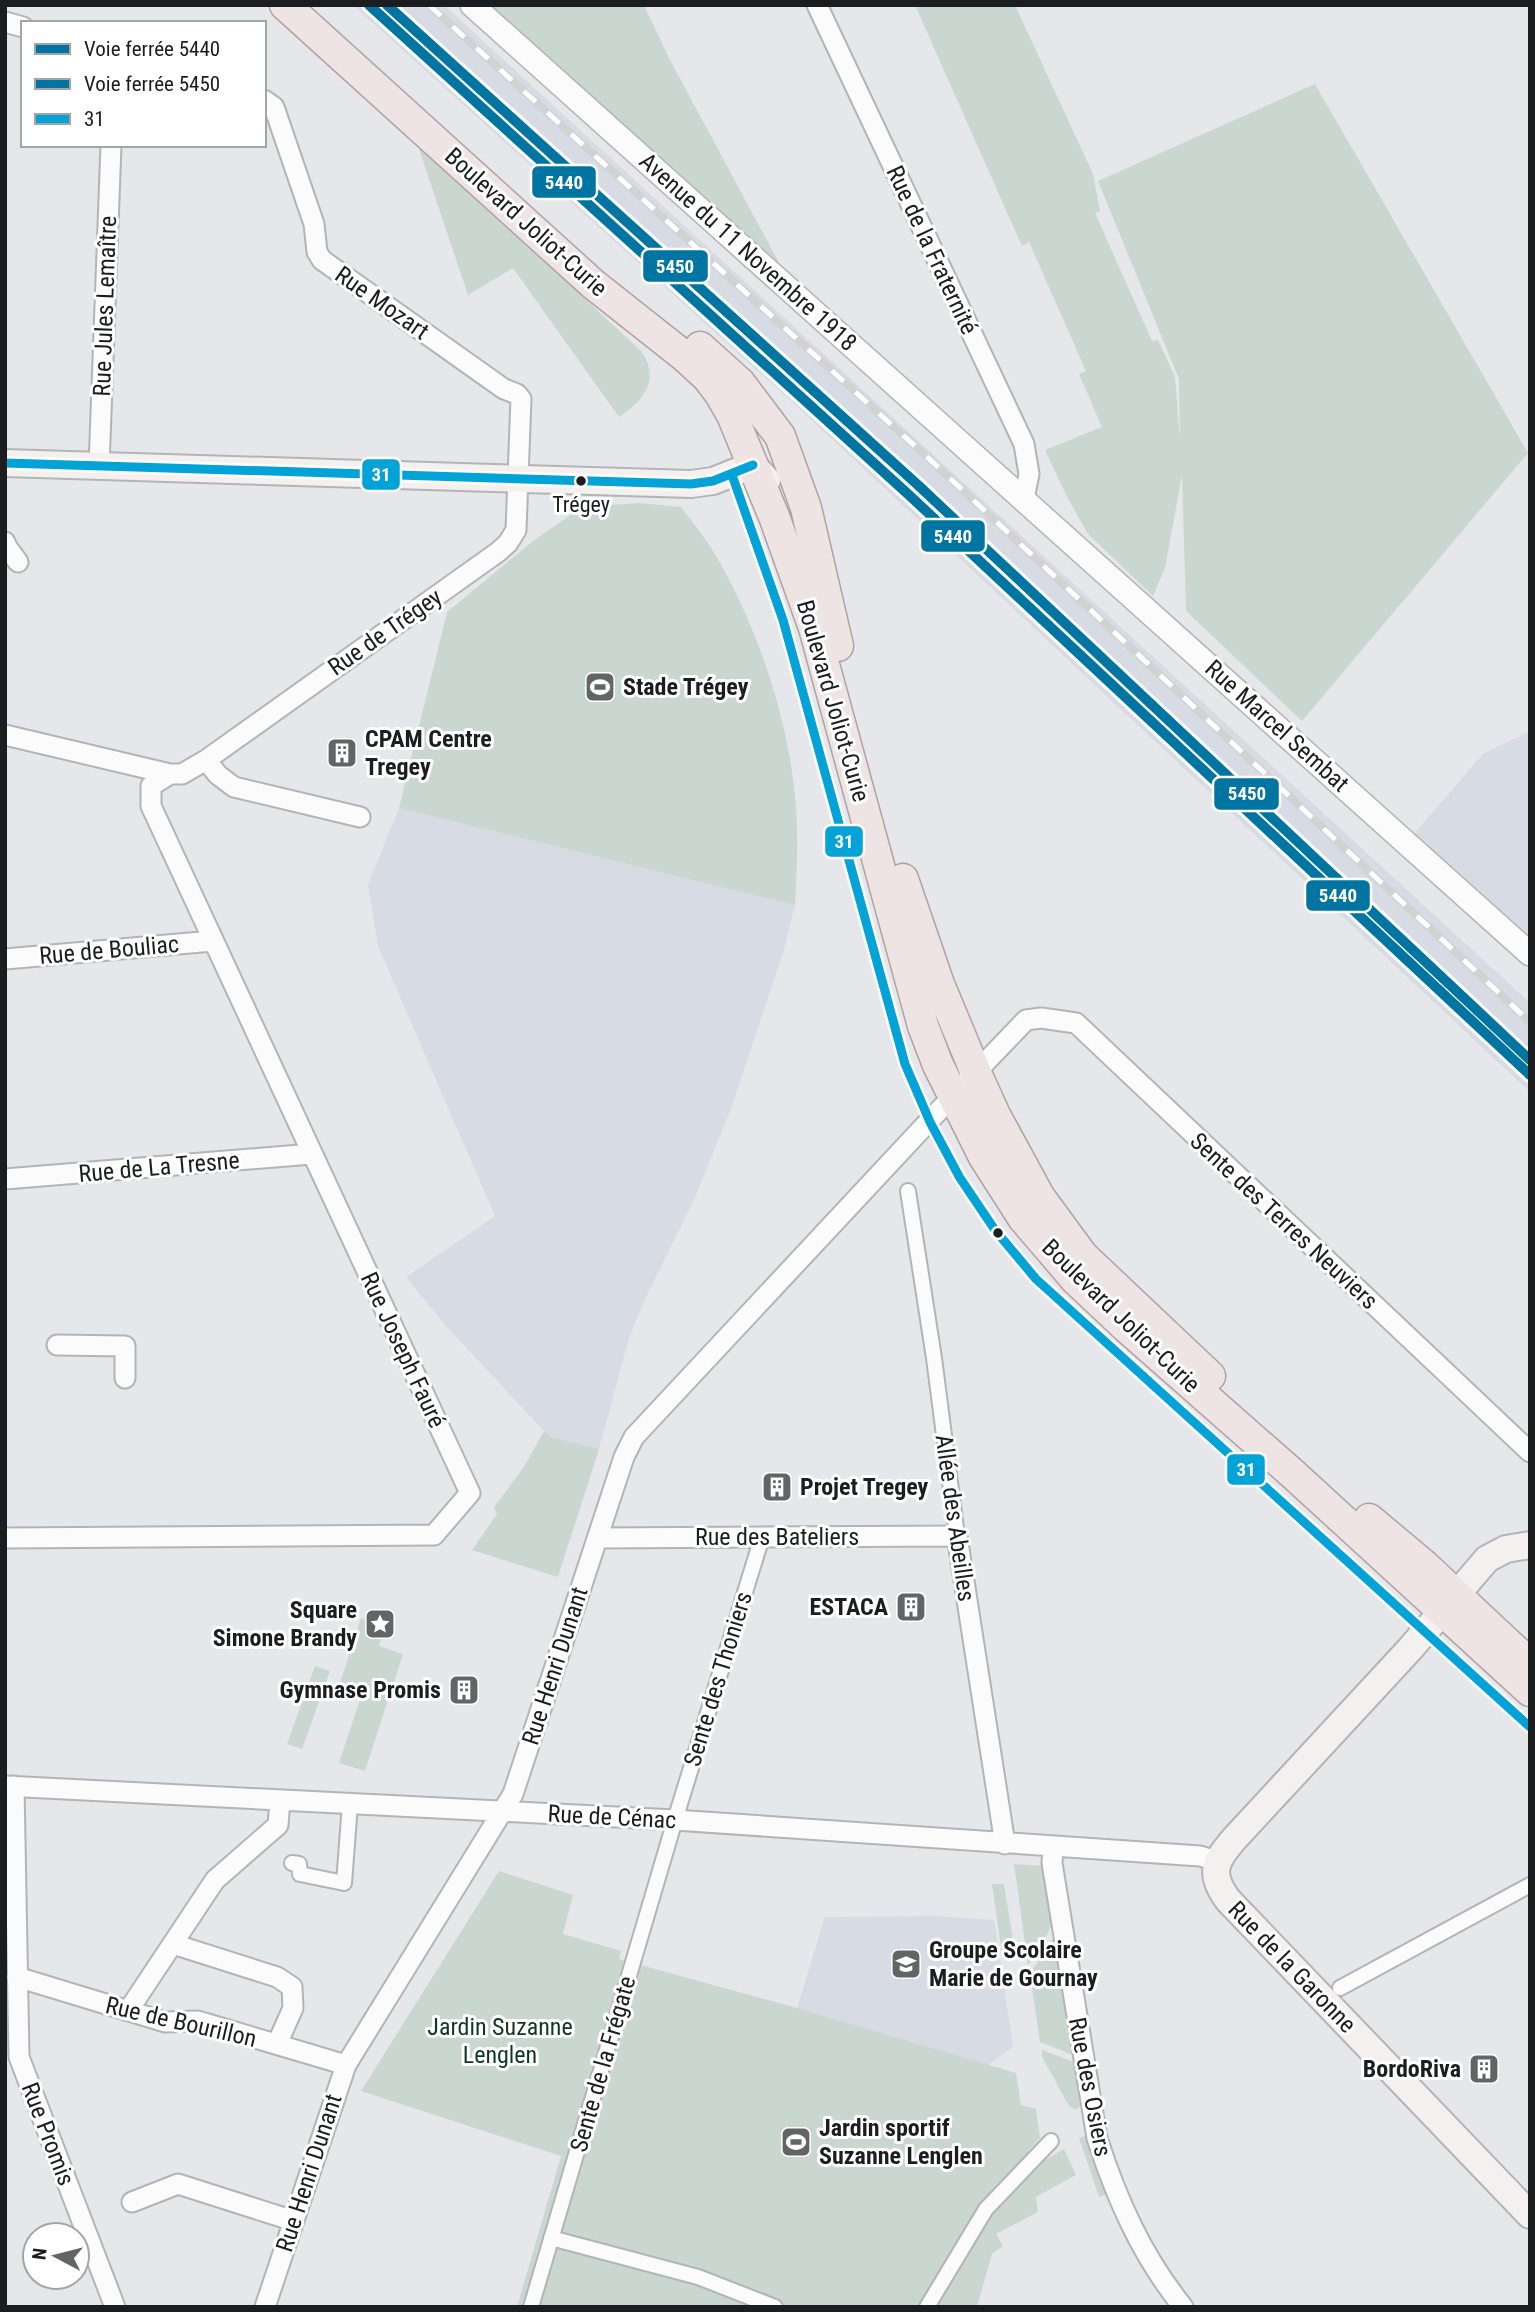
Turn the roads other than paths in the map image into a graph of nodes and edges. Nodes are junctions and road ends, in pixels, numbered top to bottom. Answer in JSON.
{"nodes":[{"id":1,"x":285,"y":5,"type":"edge"},
{"id":2,"x":310,"y":5,"type":"edge"},
{"id":3,"x":472,"y":5,"type":"edge"},
{"id":4,"x":817,"y":5,"type":"edge"},
{"id":5,"x":266,"y":101,"type":"edge"},
{"id":6,"x":111,"y":147,"type":"edge"},
{"id":7,"x":5,"y":463,"type":"edge"},
{"id":8,"x":753,"y":465,"type":"junction"},
{"id":9,"x":99,"y":467,"type":"junction"},
{"id":10,"x":518,"y":477,"type":"junction"},
{"id":11,"x":1024,"y":499,"type":"junction"},
{"id":12,"x":5,"y":542,"type":"edge"},
{"id":13,"x":18,"y":562,"type":"dead end"},
{"id":14,"x":833,"y":626,"type":"junction"},
{"id":15,"x":5,"y":735,"type":"edge"},
{"id":16,"x":206,"y":760,"type":"junction"},
{"id":17,"x":170,"y":774,"type":"junction"},
{"id":18,"x":360,"y":817,"type":"dead end"},
{"id":19,"x":213,"y":941,"type":"junction"},
{"id":20,"x":901,"y":945,"type":"junction"},
{"id":21,"x":1530,"y":954,"type":"edge"},
{"id":22,"x":5,"y":960,"type":"edge"},
{"id":23,"x":1027,"y":1020,"type":"joint"},
{"id":24,"x":976,"y":1073,"type":"junction"},
{"id":25,"x":953,"y":1097,"type":"junction"},
{"id":26,"x":312,"y":1154,"type":"junction"},
{"id":27,"x":5,"y":1179,"type":"edge"},
{"id":28,"x":908,"y":1191,"type":"dead end"},
{"id":29,"x":57,"y":1345,"type":"dead end"},
{"id":30,"x":125,"y":1378,"type":"dead end"},
{"id":31,"x":1530,"y":1452,"type":"edge"},
{"id":32,"x":957,"y":1536,"type":"junction"},
{"id":33,"x":762,"y":1537,"type":"junction"},
{"id":34,"x":5,"y":1538,"type":"edge"},
{"id":35,"x":598,"y":1538,"type":"junction"},
{"id":36,"x":1530,"y":1545,"type":"edge"},
{"id":37,"x":1448,"y":1603,"type":"junction"},
{"id":38,"x":1530,"y":1664,"type":"edge"},
{"id":39,"x":1530,"y":1691,"type":"edge"},
{"id":40,"x":9,"y":1786,"type":"edge"},
{"id":41,"x":280,"y":1800,"type":"junction"},
{"id":42,"x":350,"y":1804,"type":"junction"},
{"id":43,"x":503,"y":1812,"type":"junction"},
{"id":44,"x":674,"y":1820,"type":"junction"},
{"id":45,"x":1004,"y":1844,"type":"junction"},
{"id":46,"x":1053,"y":1848,"type":"junction"},
{"id":47,"x":1217,"y":1861,"type":"junction"},
{"id":48,"x":292,"y":1863,"type":"dead end"},
{"id":49,"x":1530,"y":1885,"type":"edge"},
{"id":50,"x":173,"y":1944,"type":"junction"},
{"id":51,"x":17,"y":1977,"type":"junction"},
{"id":52,"x":1340,"y":1988,"type":"dead end"},
{"id":53,"x":128,"y":2011,"type":"junction"},
{"id":54,"x":277,"y":2045,"type":"junction"},
{"id":55,"x":346,"y":2065,"type":"junction"},
{"id":56,"x":1051,"y":2141,"type":"dead end"},
{"id":57,"x":132,"y":2202,"type":"dead end"},
{"id":58,"x":1530,"y":2215,"type":"edge"},
{"id":59,"x":294,"y":2221,"type":"junction"},
{"id":60,"x":551,"y":2238,"type":"junction"},
{"id":61,"x":115,"y":2307,"type":"edge"},
{"id":62,"x":265,"y":2307,"type":"edge"},
{"id":63,"x":531,"y":2307,"type":"edge"},
{"id":64,"x":775,"y":2307,"type":"edge"},
{"id":65,"x":927,"y":2307,"type":"edge"},
{"id":66,"x":1183,"y":2307,"type":"edge"}],
"edges":[{"from":1,"to":8,"type":"main road","name":"Boulevard Joliot-Curie"},
{"from":2,"to":14,"type":"main road","name":"Boulevard Joliot-Curie"},
{"from":3,"to":11,"type":"street","name":"Avenue du 11 Novembre 1918"},
{"from":4,"to":11,"type":"street","name":"Rue de la Fraternité"},
{"from":5,"to":10,"type":"street","name":"Rue Mozart"},
{"from":6,"to":9,"type":"street","name":"Rue Jules Lemaître"},
{"from":7,"to":9,"type":"main road"},
{"from":8,"to":10,"type":"main road"},
{"from":8,"to":14,"type":"main road"},
{"from":8,"to":20,"type":"main road","name":"Boulevard Joliot-Curie"},
{"from":9,"to":10,"type":"main road"},
{"from":10,"to":16,"type":"street","name":"Rue de Trégey"},
{"from":11,"to":21,"type":"street","name":"Rue Marcel Sembat"},
{"from":12,"to":13,"type":"street"},
{"from":14,"to":24,"type":"main road","name":"Boulevard Joliot-Curie"},
{"from":15,"to":17,"type":"street"},
{"from":16,"to":17,"type":"street","name":"Rue de Trégey"},
{"from":16,"to":18,"type":"street"},
{"from":17,"to":19,"type":"street","name":"Rue Joseph Fauré"},
{"from":19,"to":22,"type":"street","name":"Rue de Bouliac"},
{"from":19,"to":26,"type":"street","name":"Rue Joseph Fauré"},
{"from":20,"to":24,"type":"street"},
{"from":20,"to":25,"type":"main road","name":"Boulevard Joliot-Curie"},
{"from":23,"to":24,"type":"street","name":"Rue Henri Dunant"},
{"from":23,"to":31,"type":"street","name":"Sente des Terres Neuviers"},
{"from":24,"to":25,"type":"street","name":"Rue Henri Dunant"},
{"from":24,"to":37,"type":"main road","name":"Boulevard Joliot-Curie"},
{"from":25,"to":35,"type":"street","name":"Rue Henri Dunant"},
{"from":25,"to":37,"type":"main road","name":"Boulevard Joliot-Curie"},
{"from":26,"to":27,"type":"street","name":"Rue de La Tresne"},
{"from":26,"to":34,"type":"street","name":"Rue Joseph Fauré"},
{"from":28,"to":32,"type":"street","name":"Allée des Abeilles"},
{"from":29,"to":30,"type":"street"},
{"from":32,"to":33,"type":"street","name":"Rue des Bateliers"},
{"from":32,"to":45,"type":"street","name":"Allée des Abeilles"},
{"from":33,"to":35,"type":"street","name":"Rue des Bateliers"},
{"from":33,"to":44,"type":"street","name":"Sente des Thoniers"},
{"from":35,"to":43,"type":"street","name":"Rue Henri Dunant"},
{"from":36,"to":37,"type":"main road"},
{"from":37,"to":38,"type":"main road","name":"Boulevard Joliot-Curie"},
{"from":37,"to":39,"type":"main road","name":"Boulevard Joliot-Curie"},
{"from":37,"to":47,"type":"main road"},
{"from":40,"to":41,"type":"street","name":"Rue de Cénac"},
{"from":40,"to":51,"type":"street","name":"Rue Promis"},
{"from":41,"to":42,"type":"street","name":"Rue de Cénac"},
{"from":41,"to":50,"type":"street"},
{"from":42,"to":43,"type":"street","name":"Rue de Cénac"},
{"from":42,"to":48,"type":"street"},
{"from":43,"to":44,"type":"street","name":"Rue de Cénac"},
{"from":43,"to":55,"type":"street","name":"Rue Henri Dunant"},
{"from":44,"to":45,"type":"street","name":"Rue de Cénac"},
{"from":44,"to":60,"type":"street","name":"Sente de la Frégate"},
{"from":45,"to":46,"type":"street","name":"Rue de Cénac"},
{"from":46,"to":47,"type":"street","name":"Rue de Cénac"},
{"from":46,"to":66,"type":"street","name":"Rue des Osiers"},
{"from":47,"to":58,"type":"main road","name":"Rue de la Garonne"},
{"from":49,"to":52,"type":"street"},
{"from":50,"to":53,"type":"street"},
{"from":50,"to":54,"type":"street"},
{"from":51,"to":53,"type":"street","name":"Rue de Bourillon"},
{"from":51,"to":61,"type":"street","name":"Rue Promis"},
{"from":53,"to":54,"type":"street","name":"Rue de Bourillon"},
{"from":54,"to":55,"type":"street","name":"Rue de Bourillon"},
{"from":55,"to":59,"type":"street","name":"Rue Henri Dunant"},
{"from":56,"to":65,"type":"street"},
{"from":57,"to":59,"type":"street"},
{"from":59,"to":62,"type":"street","name":"Rue Henri Dunant"},
{"from":60,"to":63,"type":"street","name":"Sente de la Frégate"},
{"from":60,"to":64,"type":"street"}]}
